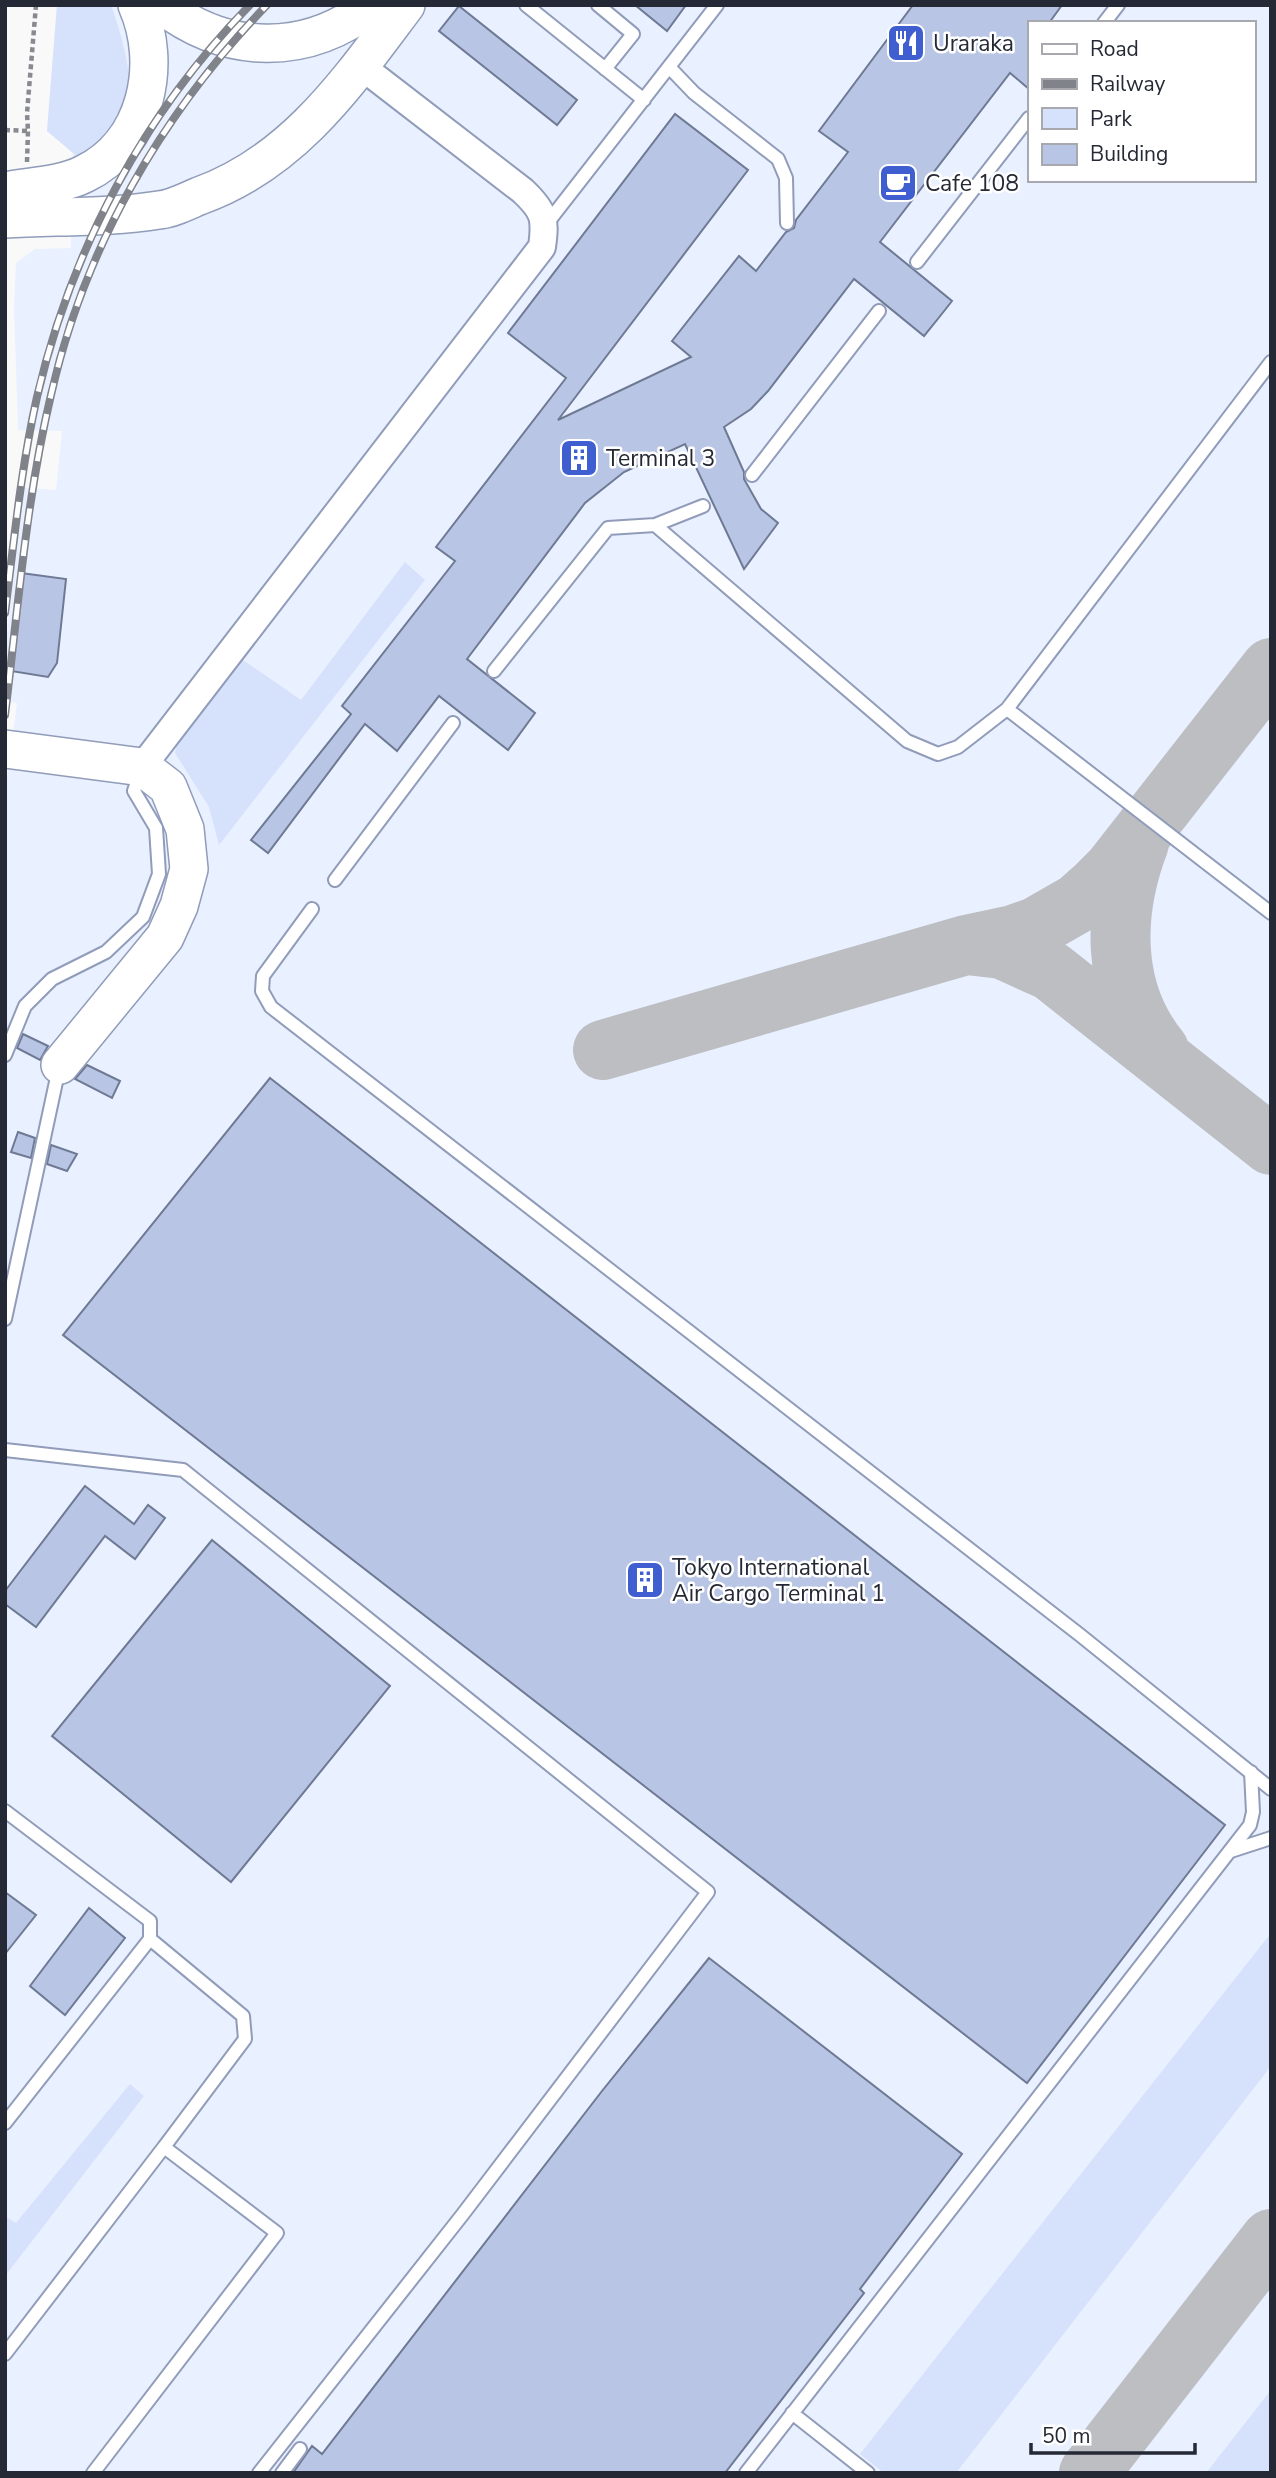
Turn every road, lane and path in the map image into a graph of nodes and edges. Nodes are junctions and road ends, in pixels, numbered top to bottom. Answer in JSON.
{"nodes":[{"id":1,"x":36,"y":5,"type":"edge"},
{"id":2,"x":137,"y":5,"type":"edge"},
{"id":3,"x":162,"y":5,"type":"edge"},
{"id":4,"x":372,"y":5,"type":"edge"},
{"id":5,"x":407,"y":5,"type":"edge"},
{"id":6,"x":526,"y":5,"type":"edge"},
{"id":7,"x":597,"y":5,"type":"edge"},
{"id":8,"x":717,"y":5,"type":"edge"},
{"id":9,"x":1118,"y":5,"type":"edge"},
{"id":10,"x":1106,"y":21,"type":"edge"},
{"id":11,"x":361,"y":66,"type":"junction"},
{"id":12,"x":670,"y":68,"type":"junction"},
{"id":13,"x":605,"y":69,"type":"junction"},
{"id":14,"x":644,"y":100,"type":"junction"},
{"id":15,"x":1028,"y":119,"type":"edge"},
{"id":16,"x":5,"y":130,"type":"edge"},
{"id":17,"x":28,"y":131,"type":"junction"},
{"id":18,"x":27,"y":155,"type":"dead end"},
{"id":19,"x":5,"y":191,"type":"edge"},
{"id":20,"x":5,"y":219,"type":"edge"},
{"id":21,"x":787,"y":223,"type":"dead end"},
{"id":22,"x":545,"y":226,"type":"junction"},
{"id":23,"x":917,"y":262,"type":"dead end"},
{"id":24,"x":879,"y":311,"type":"dead end"},
{"id":25,"x":1271,"y":362,"type":"edge"},
{"id":26,"x":752,"y":475,"type":"dead end"},
{"id":27,"x":703,"y":506,"type":"dead end"},
{"id":28,"x":655,"y":526,"type":"junction"},
{"id":29,"x":494,"y":671,"type":"dead end"},
{"id":30,"x":1007,"y":709,"type":"junction"},
{"id":31,"x":453,"y":723,"type":"dead end"},
{"id":32,"x":5,"y":749,"type":"edge"},
{"id":33,"x":142,"y":766,"type":"junction"},
{"id":34,"x":335,"y":880,"type":"dead end"},
{"id":35,"x":312,"y":909,"type":"dead end"},
{"id":36,"x":1271,"y":913,"type":"edge"},
{"id":37,"x":5,"y":1055,"type":"edge"},
{"id":38,"x":60,"y":1065,"type":"joint"},
{"id":39,"x":5,"y":1319,"type":"edge"},
{"id":40,"x":5,"y":1450,"type":"edge"},
{"id":41,"x":1251,"y":1772,"type":"junction"},
{"id":42,"x":1271,"y":1789,"type":"edge"},
{"id":43,"x":5,"y":1811,"type":"edge"},
{"id":44,"x":1271,"y":1838,"type":"edge"},
{"id":45,"x":1231,"y":1851,"type":"junction"},
{"id":46,"x":150,"y":1939,"type":"junction"},
{"id":47,"x":5,"y":2123,"type":"edge"},
{"id":48,"x":164,"y":2147,"type":"junction"},
{"id":49,"x":5,"y":2354,"type":"edge"},
{"id":50,"x":792,"y":2413,"type":"junction"},
{"id":51,"x":300,"y":2449,"type":"dead end"},
{"id":52,"x":93,"y":2473,"type":"edge"},
{"id":53,"x":259,"y":2473,"type":"edge"},
{"id":54,"x":282,"y":2473,"type":"edge"},
{"id":55,"x":746,"y":2473,"type":"edge"},
{"id":56,"x":868,"y":2473,"type":"edge"}],
"edges":[{"from":1,"to":17,"type":"path"},
{"from":2,"to":19,"type":"street"},
{"from":3,"to":4,"type":"street"},
{"from":5,"to":11,"type":"street"},
{"from":6,"to":13,"type":"lane"},
{"from":7,"to":13,"type":"lane"},
{"from":8,"to":12,"type":"lane"},
{"from":9,"to":10,"type":"lane"},
{"from":11,"to":20,"type":"street"},
{"from":11,"to":22,"type":"street"},
{"from":12,"to":14,"type":"lane"},
{"from":12,"to":21,"type":"lane"},
{"from":13,"to":14,"type":"lane"},
{"from":14,"to":22,"type":"lane"},
{"from":15,"to":23,"type":"lane"},
{"from":16,"to":17,"type":"path"},
{"from":17,"to":18,"type":"path"},
{"from":22,"to":33,"type":"street"},
{"from":24,"to":26,"type":"lane"},
{"from":25,"to":30,"type":"lane"},
{"from":27,"to":28,"type":"lane"},
{"from":28,"to":29,"type":"lane"},
{"from":28,"to":30,"type":"lane"},
{"from":30,"to":36,"type":"lane"},
{"from":31,"to":34,"type":"lane"},
{"from":32,"to":33,"type":"street"},
{"from":33,"to":37,"type":"lane"},
{"from":33,"to":38,"type":"street"},
{"from":35,"to":41,"type":"lane"},
{"from":38,"to":39,"type":"lane"},
{"from":40,"to":53,"type":"lane"},
{"from":41,"to":42,"type":"lane"},
{"from":41,"to":45,"type":"lane"},
{"from":43,"to":46,"type":"lane"},
{"from":44,"to":45,"type":"lane"},
{"from":45,"to":50,"type":"lane"},
{"from":46,"to":47,"type":"lane"},
{"from":46,"to":48,"type":"lane"},
{"from":48,"to":49,"type":"lane"},
{"from":48,"to":52,"type":"lane"},
{"from":50,"to":55,"type":"lane"},
{"from":50,"to":56,"type":"lane"},
{"from":51,"to":54,"type":"lane"}]}
